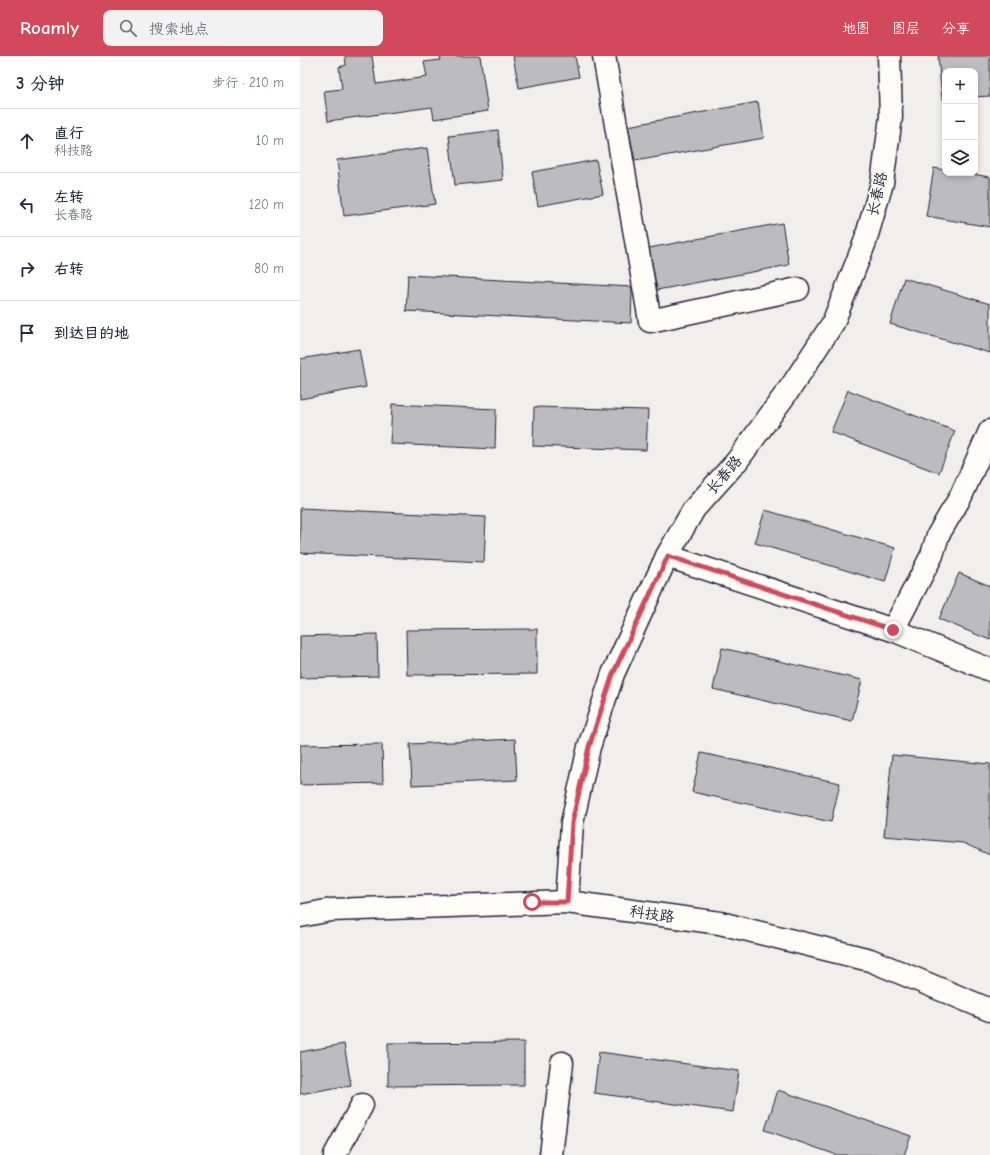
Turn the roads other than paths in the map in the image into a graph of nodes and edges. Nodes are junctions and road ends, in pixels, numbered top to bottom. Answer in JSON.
{"nodes":[{"id":1,"x":604,"y":56,"type":"edge"},
{"id":2,"x":888,"y":56,"type":"edge"},
{"id":3,"x":798,"y":289,"type":"dead end"},
{"id":4,"x":990,"y":431,"type":"edge"},
{"id":5,"x":668,"y":556,"type":"junction"},
{"id":6,"x":893,"y":630,"type":"junction"},
{"id":7,"x":990,"y":670,"type":"edge"},
{"id":8,"x":567,"y":902,"type":"junction"},
{"id":9,"x":300,"y":916,"type":"edge"},
{"id":10,"x":990,"y":1010,"type":"edge"},
{"id":11,"x":562,"y":1063,"type":"dead end"},
{"id":12,"x":362,"y":1105,"type":"dead end"},
{"id":13,"x":335,"y":1155,"type":"edge"},
{"id":14,"x":551,"y":1155,"type":"edge"}],
"edges":[{"from":1,"to":3,"type":"street"},
{"from":2,"to":5,"type":"street","name":"长春路"},
{"from":4,"to":6,"type":"street"},
{"from":5,"to":6,"type":"street"},
{"from":5,"to":8,"type":"street","name":"长春路"},
{"from":6,"to":7,"type":"street"},
{"from":8,"to":9,"type":"street","name":"科技路"},
{"from":8,"to":10,"type":"street","name":"科技路"},
{"from":11,"to":14,"type":"street"},
{"from":12,"to":13,"type":"street"}]}
